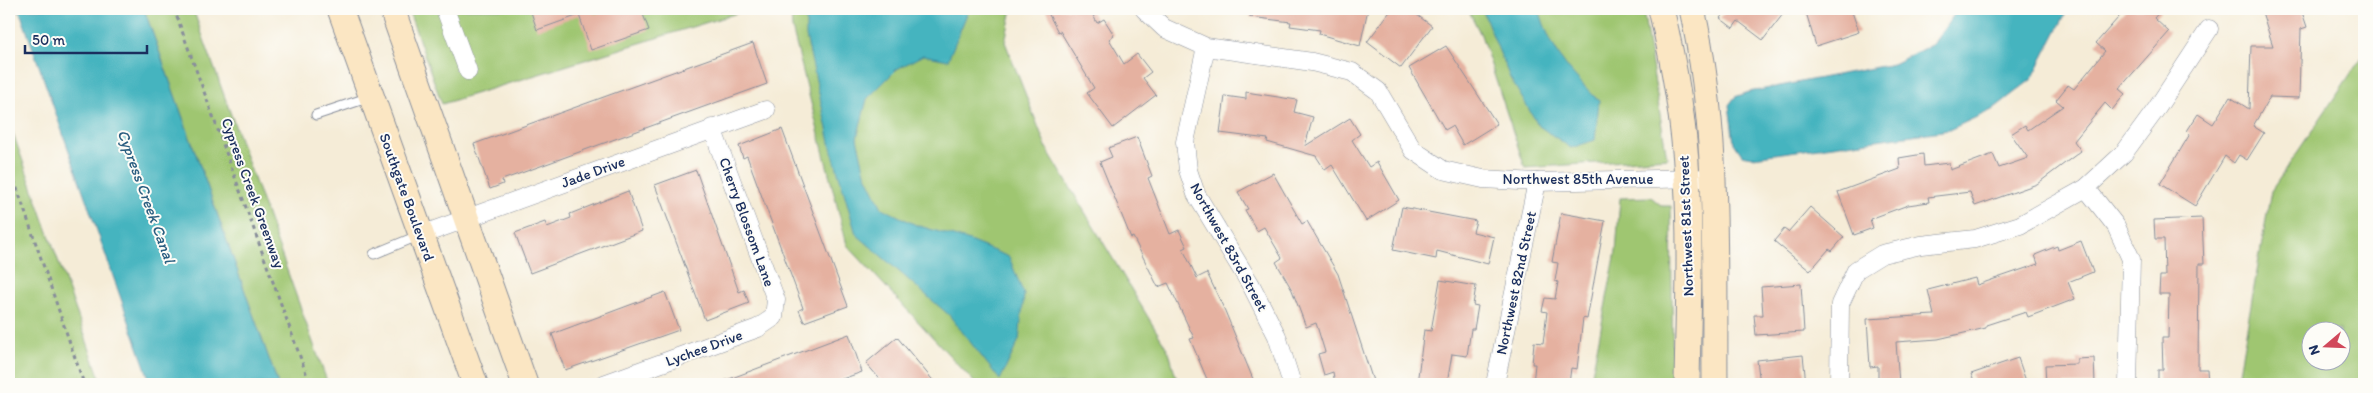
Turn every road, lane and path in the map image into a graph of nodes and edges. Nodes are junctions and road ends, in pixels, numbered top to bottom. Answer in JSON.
{"nodes":[{"id":1,"x":174,"y":9,"type":"edge"},
{"id":2,"x":340,"y":9,"type":"edge"},
{"id":3,"x":392,"y":9,"type":"edge"},
{"id":4,"x":445,"y":9,"type":"edge"},
{"id":5,"x":1144,"y":9,"type":"edge"},
{"id":6,"x":1661,"y":9,"type":"edge"},
{"id":7,"x":1692,"y":9,"type":"edge"},
{"id":8,"x":2209,"y":29,"type":"dead end"},
{"id":9,"x":1206,"y":47,"type":"junction"},
{"id":10,"x":468,"y":71,"type":"dead end"},
{"id":11,"x":370,"y":96,"type":"junction"},
{"id":12,"x":766,"y":110,"type":"dead end"},
{"id":13,"x":316,"y":116,"type":"dead end"},
{"id":14,"x":712,"y":128,"type":"junction"},
{"id":15,"x":9,"y":165,"type":"edge"},
{"id":16,"x":1687,"y":178,"type":"junction"},
{"id":17,"x":1714,"y":178,"type":"junction"},
{"id":18,"x":1537,"y":182,"type":"junction"},
{"id":19,"x":2086,"y":188,"type":"junction"},
{"id":20,"x":467,"y":218,"type":"junction"},
{"id":21,"x":421,"y":234,"type":"junction"},
{"id":22,"x":374,"y":254,"type":"dead end"},
{"id":23,"x":774,"y":317,"type":"joint"},
{"id":24,"x":84,"y":384,"type":"edge"},
{"id":25,"x":310,"y":384,"type":"edge"},
{"id":26,"x":475,"y":384,"type":"edge"},
{"id":27,"x":525,"y":384,"type":"edge"},
{"id":28,"x":604,"y":384,"type":"edge"},
{"id":29,"x":1292,"y":384,"type":"edge"},
{"id":30,"x":1494,"y":384,"type":"edge"},
{"id":31,"x":1687,"y":384,"type":"edge"},
{"id":32,"x":1715,"y":384,"type":"edge"},
{"id":33,"x":1838,"y":384,"type":"edge"},
{"id":34,"x":2128,"y":384,"type":"edge"}],
"edges":[{"from":1,"to":25,"type":"path","name":"Cypress Creek Greenway"},
{"from":2,"to":11,"type":"main road","name":"Southgate Boulevard"},
{"from":3,"to":20,"type":"main road"},
{"from":4,"to":10,"type":"street"},
{"from":5,"to":9,"type":"street","name":"Northwest 85th Avenue"},
{"from":6,"to":16,"type":"main road","name":"Northwest 81st Street"},
{"from":7,"to":17,"type":"main road","name":"Northwest 81st Street"},
{"from":8,"to":19,"type":"street"},
{"from":9,"to":18,"type":"street","name":"Northwest 85th Avenue"},
{"from":9,"to":29,"type":"street","name":"Northwest 83rd Street"},
{"from":11,"to":13,"type":"lane"},
{"from":11,"to":21,"type":"main road","name":"Southgate Boulevard"},
{"from":12,"to":14,"type":"street","name":"Jade Drive"},
{"from":14,"to":20,"type":"street","name":"Jade Drive"},
{"from":14,"to":23,"type":"street","name":"Cherry Blossom Lane"},
{"from":15,"to":24,"type":"path"},
{"from":16,"to":17,"type":"street","name":"Northwest 85th Avenue"},
{"from":16,"to":18,"type":"street","name":"Northwest 85th Avenue"},
{"from":16,"to":31,"type":"main road","name":"Northwest 81st Street"},
{"from":17,"to":32,"type":"main road","name":"Northwest 81st Street"},
{"from":18,"to":30,"type":"street","name":"Northwest 82nd Street"},
{"from":19,"to":33,"type":"street"},
{"from":19,"to":34,"type":"street"},
{"from":20,"to":21,"type":"street","name":"Jade Drive"},
{"from":20,"to":27,"type":"main road"},
{"from":21,"to":22,"type":"lane"},
{"from":21,"to":26,"type":"main road","name":"Southgate Boulevard"},
{"from":23,"to":28,"type":"street","name":"Lychee Drive"}]}
